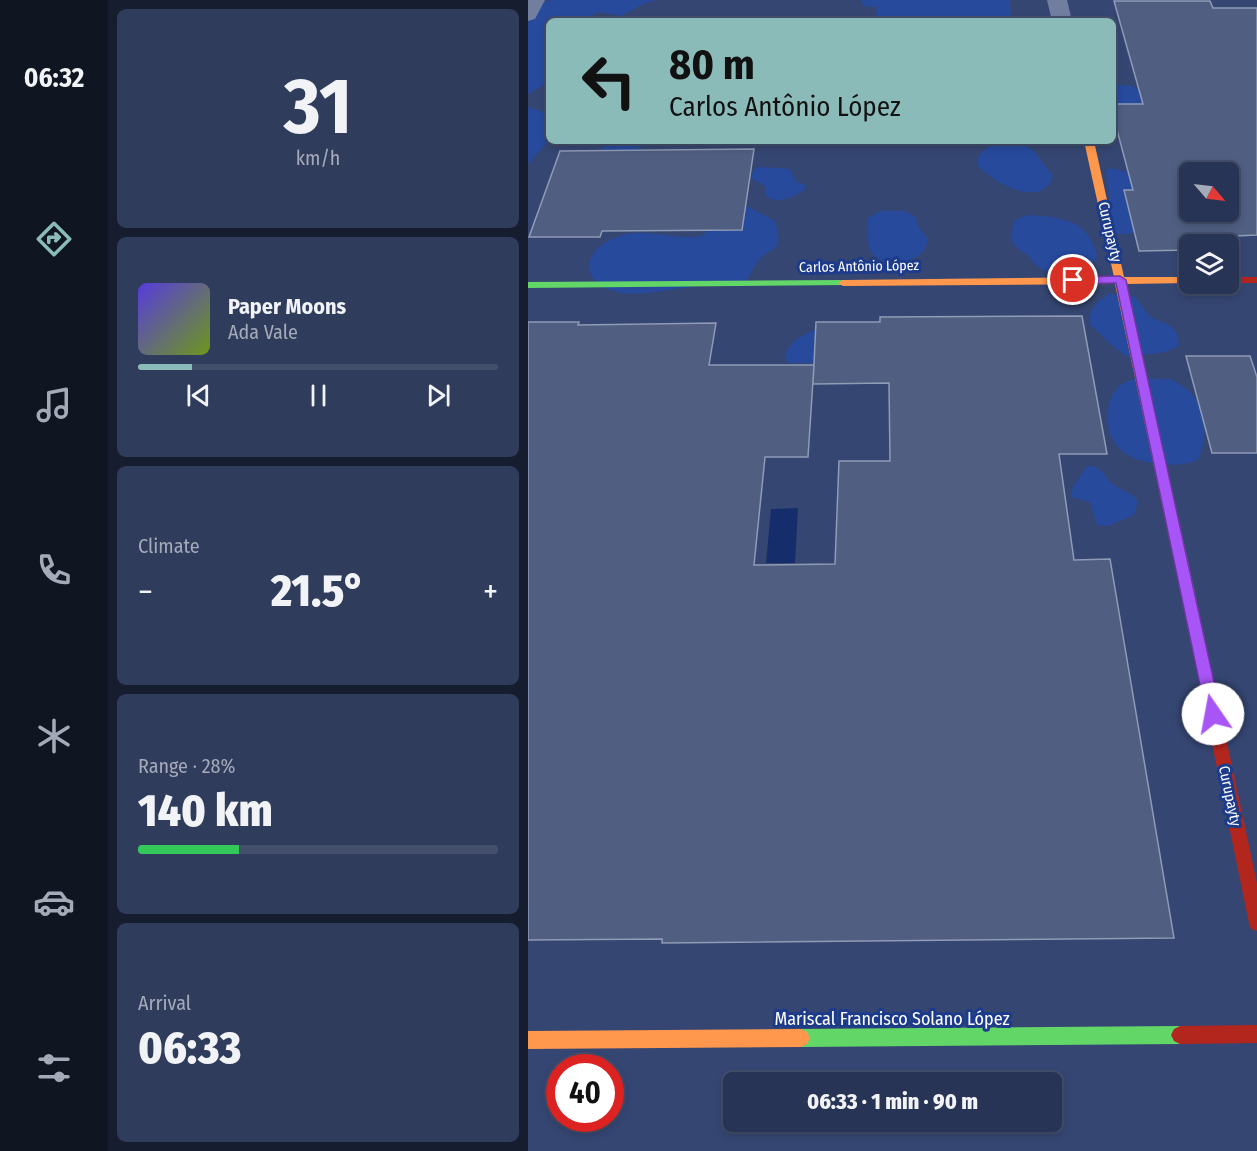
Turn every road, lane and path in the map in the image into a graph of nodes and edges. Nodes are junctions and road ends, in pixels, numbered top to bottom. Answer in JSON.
{"nodes":[{"id":1,"x":535,"y":0,"type":"edge"},
{"id":2,"x":1057,"y":0,"type":"edge"},
{"id":3,"x":528,"y":15,"type":"edge"},
{"id":4,"x":1061,"y":18,"type":"edge"},
{"id":5,"x":1090,"y":144,"type":"edge"},
{"id":6,"x":1120,"y":280,"type":"junction"},
{"id":7,"x":1179,"y":280,"type":"edge"},
{"id":8,"x":1239,"y":280,"type":"edge"},
{"id":9,"x":1257,"y":280,"type":"edge"},
{"id":10,"x":528,"y":285,"type":"edge"},
{"id":11,"x":1257,"y":923,"type":"edge"},
{"id":12,"x":1257,"y":1034,"type":"edge"},
{"id":13,"x":528,"y":1040,"type":"edge"}],
"edges":[{"from":1,"to":3,"type":"street"},
{"from":2,"to":4,"type":"street"},
{"from":5,"to":6,"type":"street","name":"Curupayty"},
{"from":6,"to":7,"type":"street","name":"Carlos Antônio López"},
{"from":6,"to":10,"type":"street","name":"Carlos Antônio López"},
{"from":6,"to":11,"type":"street","name":"Curupayty"},
{"from":8,"to":9,"type":"street"},
{"from":12,"to":13,"type":"street","name":"Mariscal Francisco Solano López"}]}
